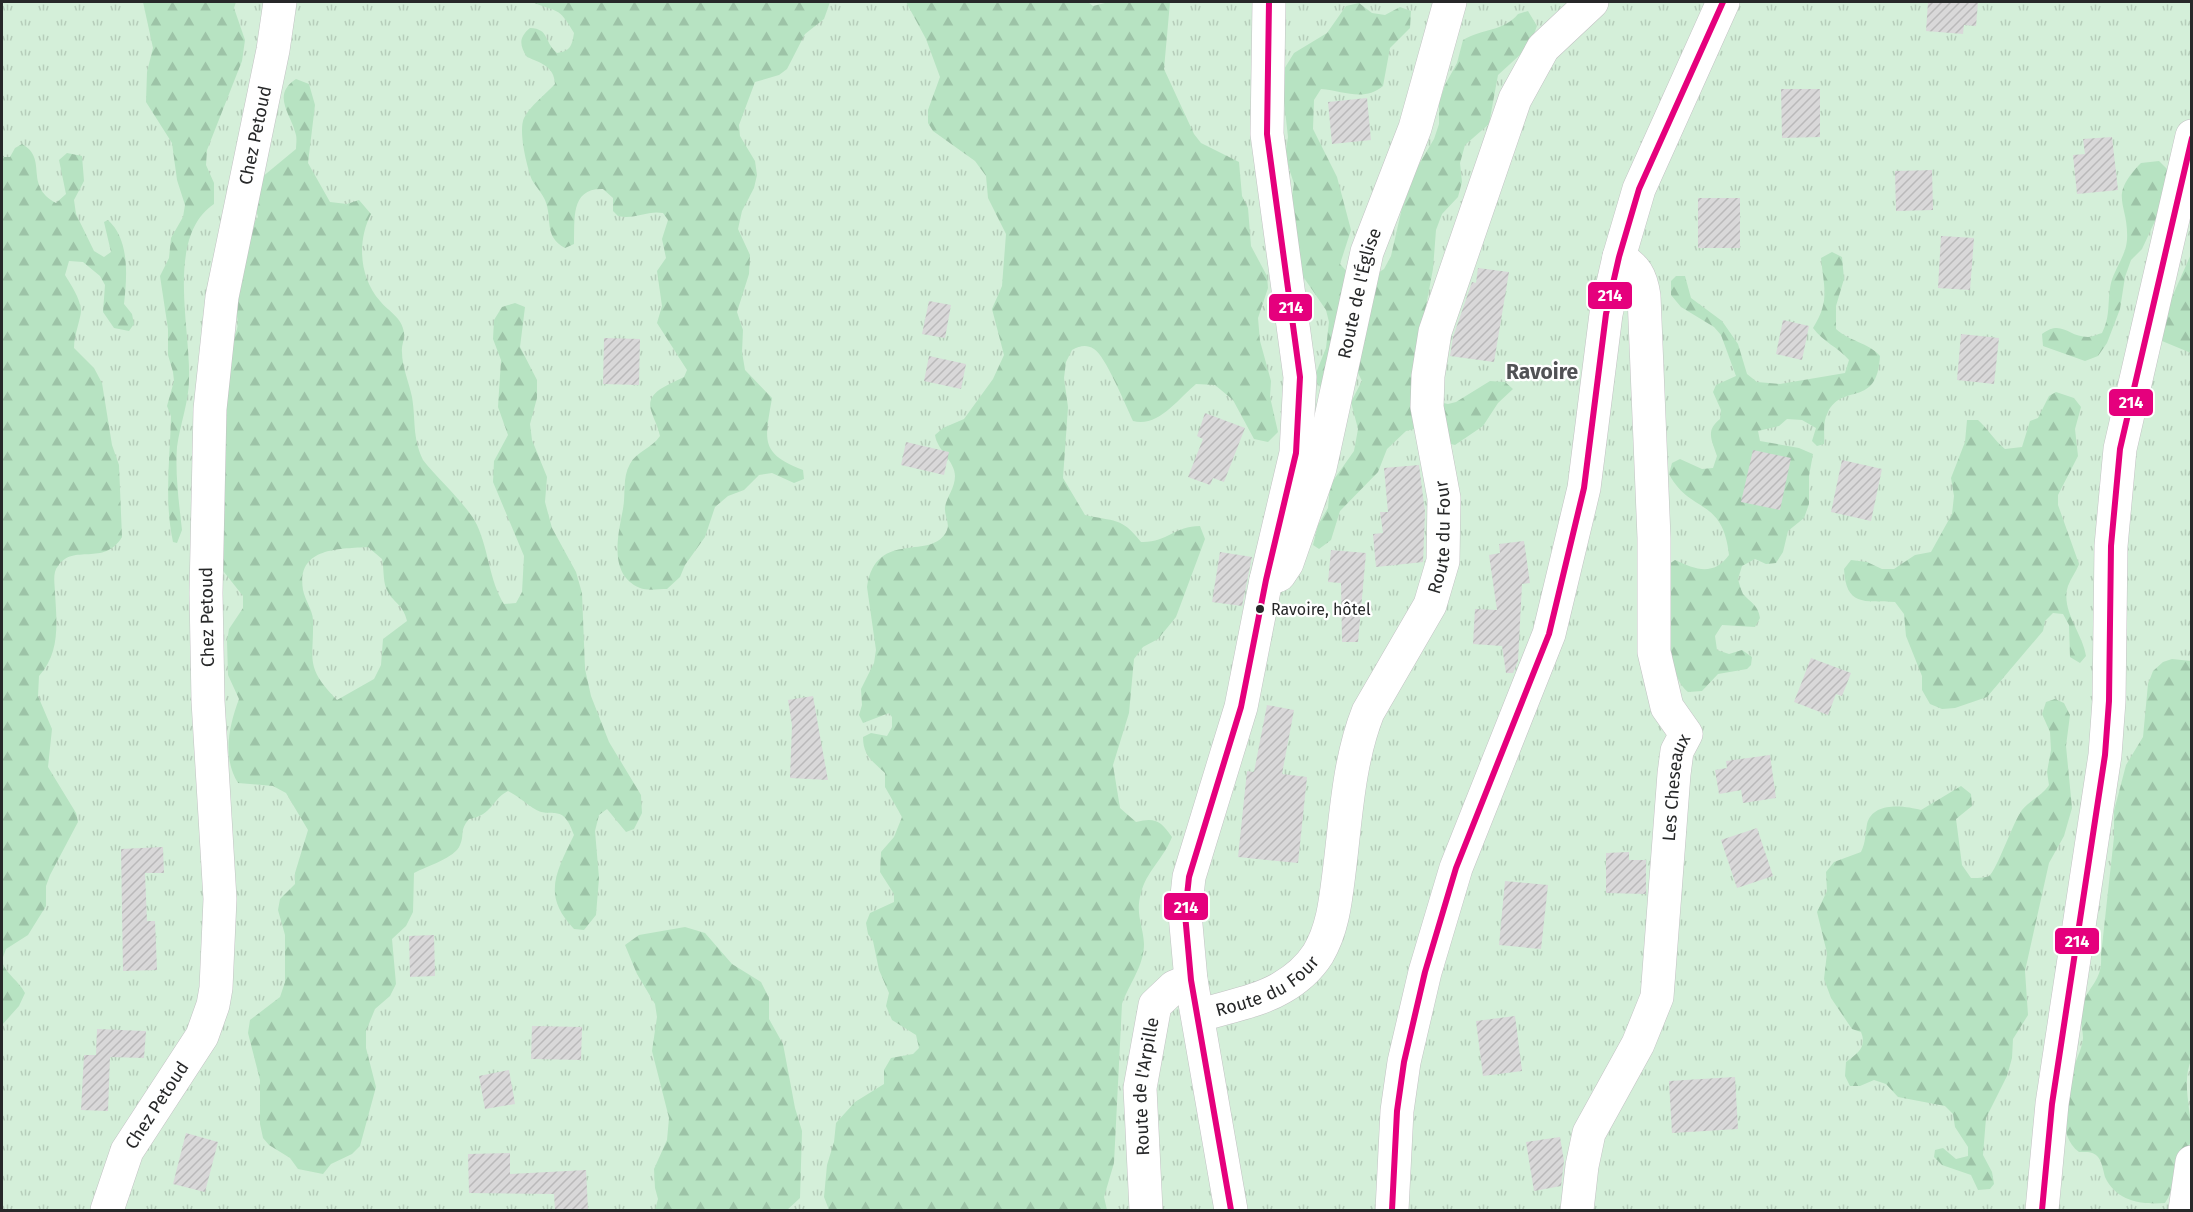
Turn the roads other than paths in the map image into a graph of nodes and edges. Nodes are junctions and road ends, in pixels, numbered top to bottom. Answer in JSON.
{"nodes":[{"id":1,"x":280,"y":2,"type":"edge"},
{"id":2,"x":1269,"y":2,"type":"edge"},
{"id":3,"x":1450,"y":2,"type":"edge"},
{"id":4,"x":1592,"y":2,"type":"edge"},
{"id":5,"x":1723,"y":2,"type":"edge"},
{"id":6,"x":2192,"y":135,"type":"edge"},
{"id":7,"x":1619,"y":257,"type":"junction"},
{"id":8,"x":1266,"y":580,"type":"junction"},
{"id":9,"x":1191,"y":980,"type":"junction"},
{"id":10,"x":1198,"y":1016,"type":"junction"},
{"id":11,"x":2192,"y":1162,"type":"edge"},
{"id":12,"x":106,"y":1210,"type":"edge"},
{"id":13,"x":1146,"y":1210,"type":"edge"},
{"id":14,"x":1231,"y":1210,"type":"edge"},
{"id":15,"x":1392,"y":1210,"type":"edge"},
{"id":16,"x":1577,"y":1210,"type":"edge"},
{"id":17,"x":2042,"y":1210,"type":"edge"},
{"id":18,"x":2185,"y":1210,"type":"edge"}],
"edges":[{"from":1,"to":12,"type":"street","name":"Chez Petoud"},
{"from":2,"to":8,"type":"street"},
{"from":3,"to":8,"type":"street","name":"Route de l'Église"},
{"from":4,"to":10,"type":"street","name":"Route du Four"},
{"from":5,"to":7,"type":"street"},
{"from":6,"to":17,"type":"street"},
{"from":7,"to":15,"type":"street"},
{"from":7,"to":16,"type":"street","name":"Les Cheseaux"},
{"from":8,"to":9,"type":"street"},
{"from":9,"to":10,"type":"street"},
{"from":9,"to":13,"type":"street","name":"Route de l'Arpille"},
{"from":10,"to":14,"type":"street"},
{"from":11,"to":18,"type":"street"}]}
